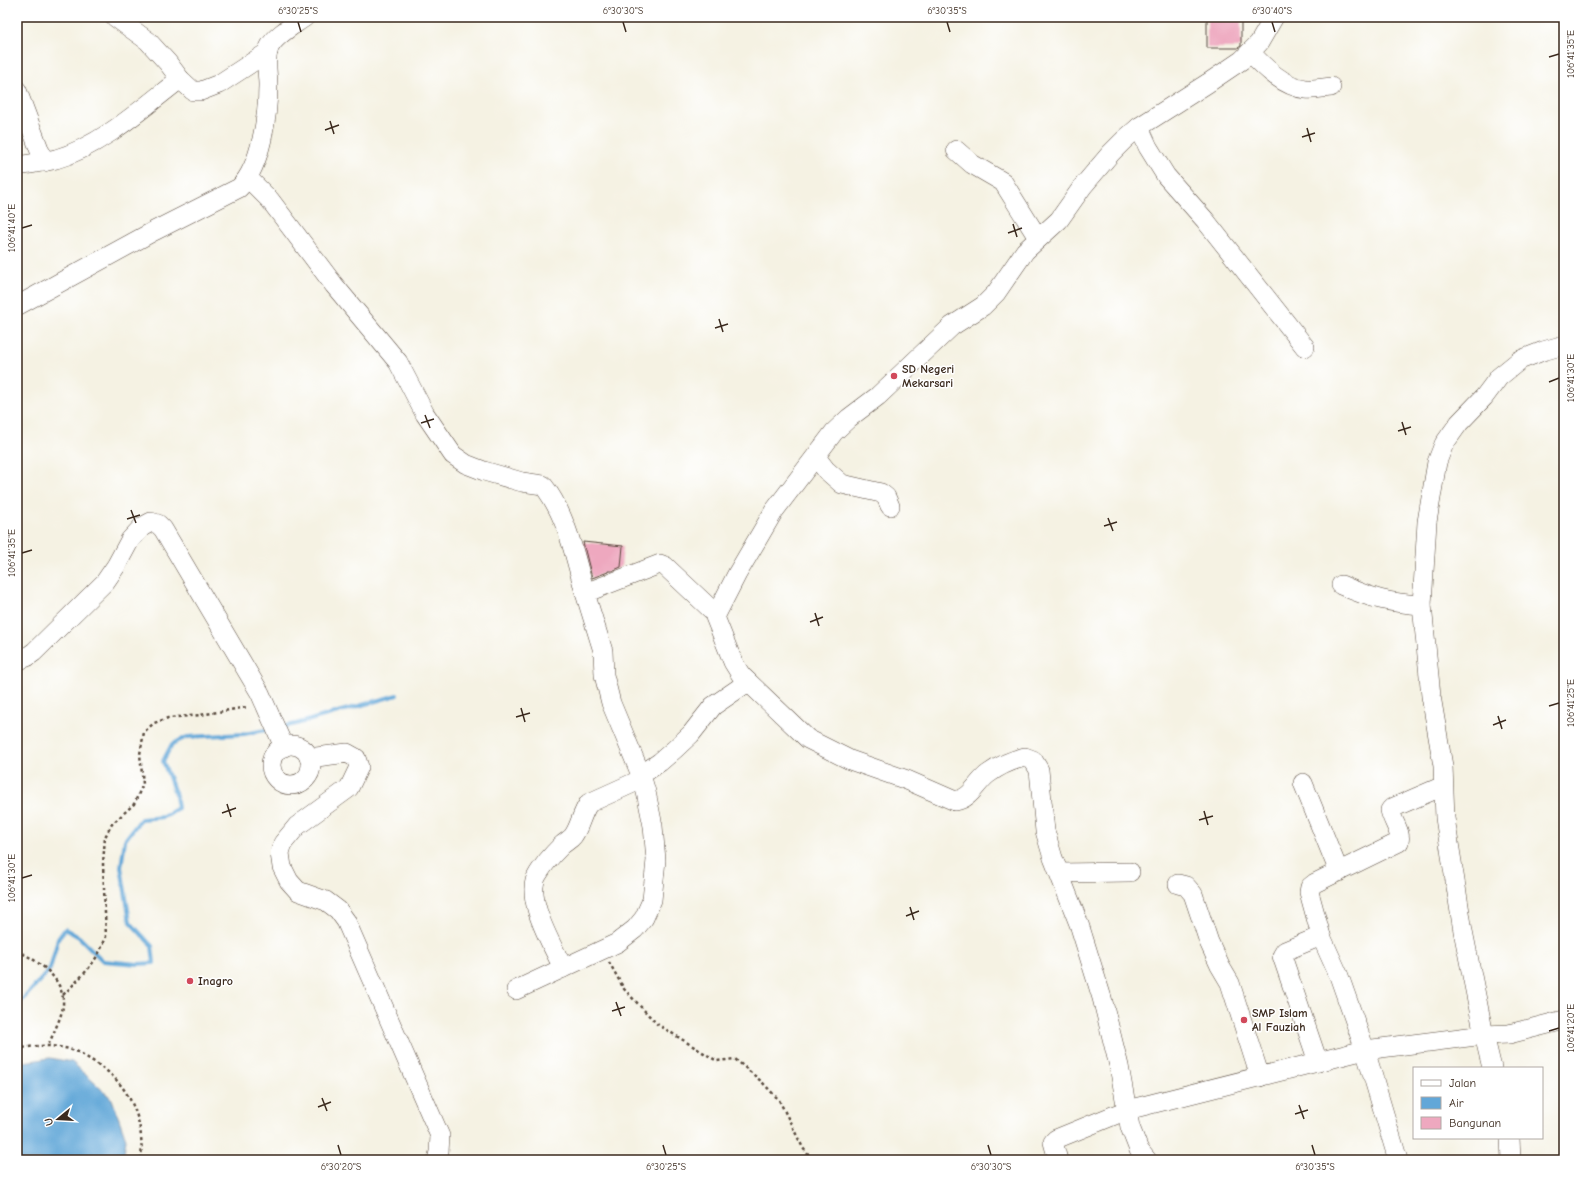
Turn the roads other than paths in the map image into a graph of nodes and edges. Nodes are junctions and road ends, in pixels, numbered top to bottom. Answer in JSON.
{"nodes":[{"id":1,"x":115,"y":17,"type":"edge"},
{"id":2,"x":305,"y":17,"type":"edge"},
{"id":3,"x":1274,"y":17,"type":"edge"},
{"id":4,"x":268,"y":52,"type":"junction"},
{"id":5,"x":1250,"y":52,"type":"junction"},
{"id":6,"x":180,"y":79,"type":"junction"},
{"id":7,"x":1330,"y":87,"type":"dead end"},
{"id":8,"x":17,"y":90,"type":"edge"},
{"id":9,"x":1139,"y":127,"type":"junction"},
{"id":10,"x":956,"y":150,"type":"dead end"},
{"id":11,"x":44,"y":162,"type":"junction"},
{"id":12,"x":17,"y":166,"type":"edge"},
{"id":13,"x":248,"y":178,"type":"junction"},
{"id":14,"x":1038,"y":238,"type":"junction"},
{"id":15,"x":17,"y":306,"type":"edge"},
{"id":16,"x":1564,"y":345,"type":"edge"},
{"id":17,"x":1305,"y":347,"type":"dead end"},
{"id":18,"x":816,"y":457,"type":"junction"},
{"id":19,"x":890,"y":506,"type":"dead end"},
{"id":20,"x":1341,"y":585,"type":"dead end"},
{"id":21,"x":585,"y":592,"type":"junction"},
{"id":22,"x":1422,"y":605,"type":"junction"},
{"id":23,"x":716,"y":614,"type":"junction"},
{"id":24,"x":17,"y":661,"type":"edge"},
{"id":25,"x":748,"y":682,"type":"junction"},
{"id":26,"x":282,"y":743,"type":"junction"},
{"id":27,"x":309,"y":758,"type":"junction"},
{"id":28,"x":641,"y":777,"type":"junction"},
{"id":29,"x":1303,"y":783,"type":"dead end"},
{"id":30,"x":1443,"y":786,"type":"junction"},
{"id":31,"x":1130,"y":872,"type":"dead end"},
{"id":32,"x":1339,"y":872,"type":"junction"},
{"id":33,"x":1060,"y":873,"type":"junction"},
{"id":34,"x":1178,"y":884,"type":"dead end"},
{"id":35,"x":1321,"y":936,"type":"junction"},
{"id":36,"x":563,"y":968,"type":"junction"},
{"id":37,"x":516,"y":990,"type":"dead end"},
{"id":38,"x":1564,"y":1020,"type":"edge"},
{"id":39,"x":1484,"y":1035,"type":"junction"},
{"id":40,"x":1365,"y":1050,"type":"junction"},
{"id":41,"x":1318,"y":1062,"type":"junction"},
{"id":42,"x":1492,"y":1067,"type":"edge"},
{"id":43,"x":1260,"y":1077,"type":"junction"},
{"id":44,"x":1127,"y":1110,"type":"junction"},
{"id":45,"x":1510,"y":1139,"type":"edge"},
{"id":46,"x":437,"y":1160,"type":"edge"},
{"id":47,"x":1058,"y":1160,"type":"edge"},
{"id":48,"x":1147,"y":1160,"type":"edge"},
{"id":49,"x":1398,"y":1160,"type":"edge"},
{"id":50,"x":1511,"y":1160,"type":"edge"}],
"edges":[{"from":1,"to":6,"type":"street"},
{"from":2,"to":4,"type":"street"},
{"from":3,"to":5,"type":"street"},
{"from":4,"to":6,"type":"street"},
{"from":4,"to":13,"type":"street"},
{"from":5,"to":7,"type":"street"},
{"from":5,"to":9,"type":"street"},
{"from":6,"to":11,"type":"street"},
{"from":8,"to":11,"type":"street"},
{"from":9,"to":14,"type":"street"},
{"from":9,"to":17,"type":"street"},
{"from":10,"to":14,"type":"street"},
{"from":11,"to":12,"type":"street"},
{"from":13,"to":15,"type":"street"},
{"from":13,"to":21,"type":"street"},
{"from":14,"to":18,"type":"street"},
{"from":16,"to":22,"type":"street"},
{"from":18,"to":19,"type":"street"},
{"from":18,"to":23,"type":"street"},
{"from":20,"to":22,"type":"street"},
{"from":21,"to":23,"type":"street"},
{"from":21,"to":28,"type":"street"},
{"from":22,"to":30,"type":"street"},
{"from":23,"to":25,"type":"street"},
{"from":24,"to":26,"type":"street"},
{"from":25,"to":28,"type":"street"},
{"from":25,"to":33,"type":"street"},
{"from":26,"to":27,"type":"street"},
{"from":26,"to":27,"type":"street"},
{"from":27,"to":46,"type":"street"},
{"from":28,"to":36,"type":"street"},
{"from":28,"to":36,"type":"street"},
{"from":29,"to":32,"type":"street"},
{"from":30,"to":32,"type":"street"},
{"from":30,"to":39,"type":"street"},
{"from":31,"to":33,"type":"street"},
{"from":32,"to":35,"type":"street"},
{"from":33,"to":44,"type":"street"},
{"from":34,"to":43,"type":"street"},
{"from":35,"to":40,"type":"street"},
{"from":35,"to":41,"type":"street"},
{"from":36,"to":37,"type":"street"},
{"from":38,"to":39,"type":"street"},
{"from":39,"to":40,"type":"street"},
{"from":39,"to":42,"type":"street"},
{"from":40,"to":41,"type":"street"},
{"from":40,"to":49,"type":"street"},
{"from":41,"to":43,"type":"street"},
{"from":43,"to":44,"type":"street"},
{"from":44,"to":47,"type":"street"},
{"from":44,"to":48,"type":"street"},
{"from":45,"to":50,"type":"street"}]}
